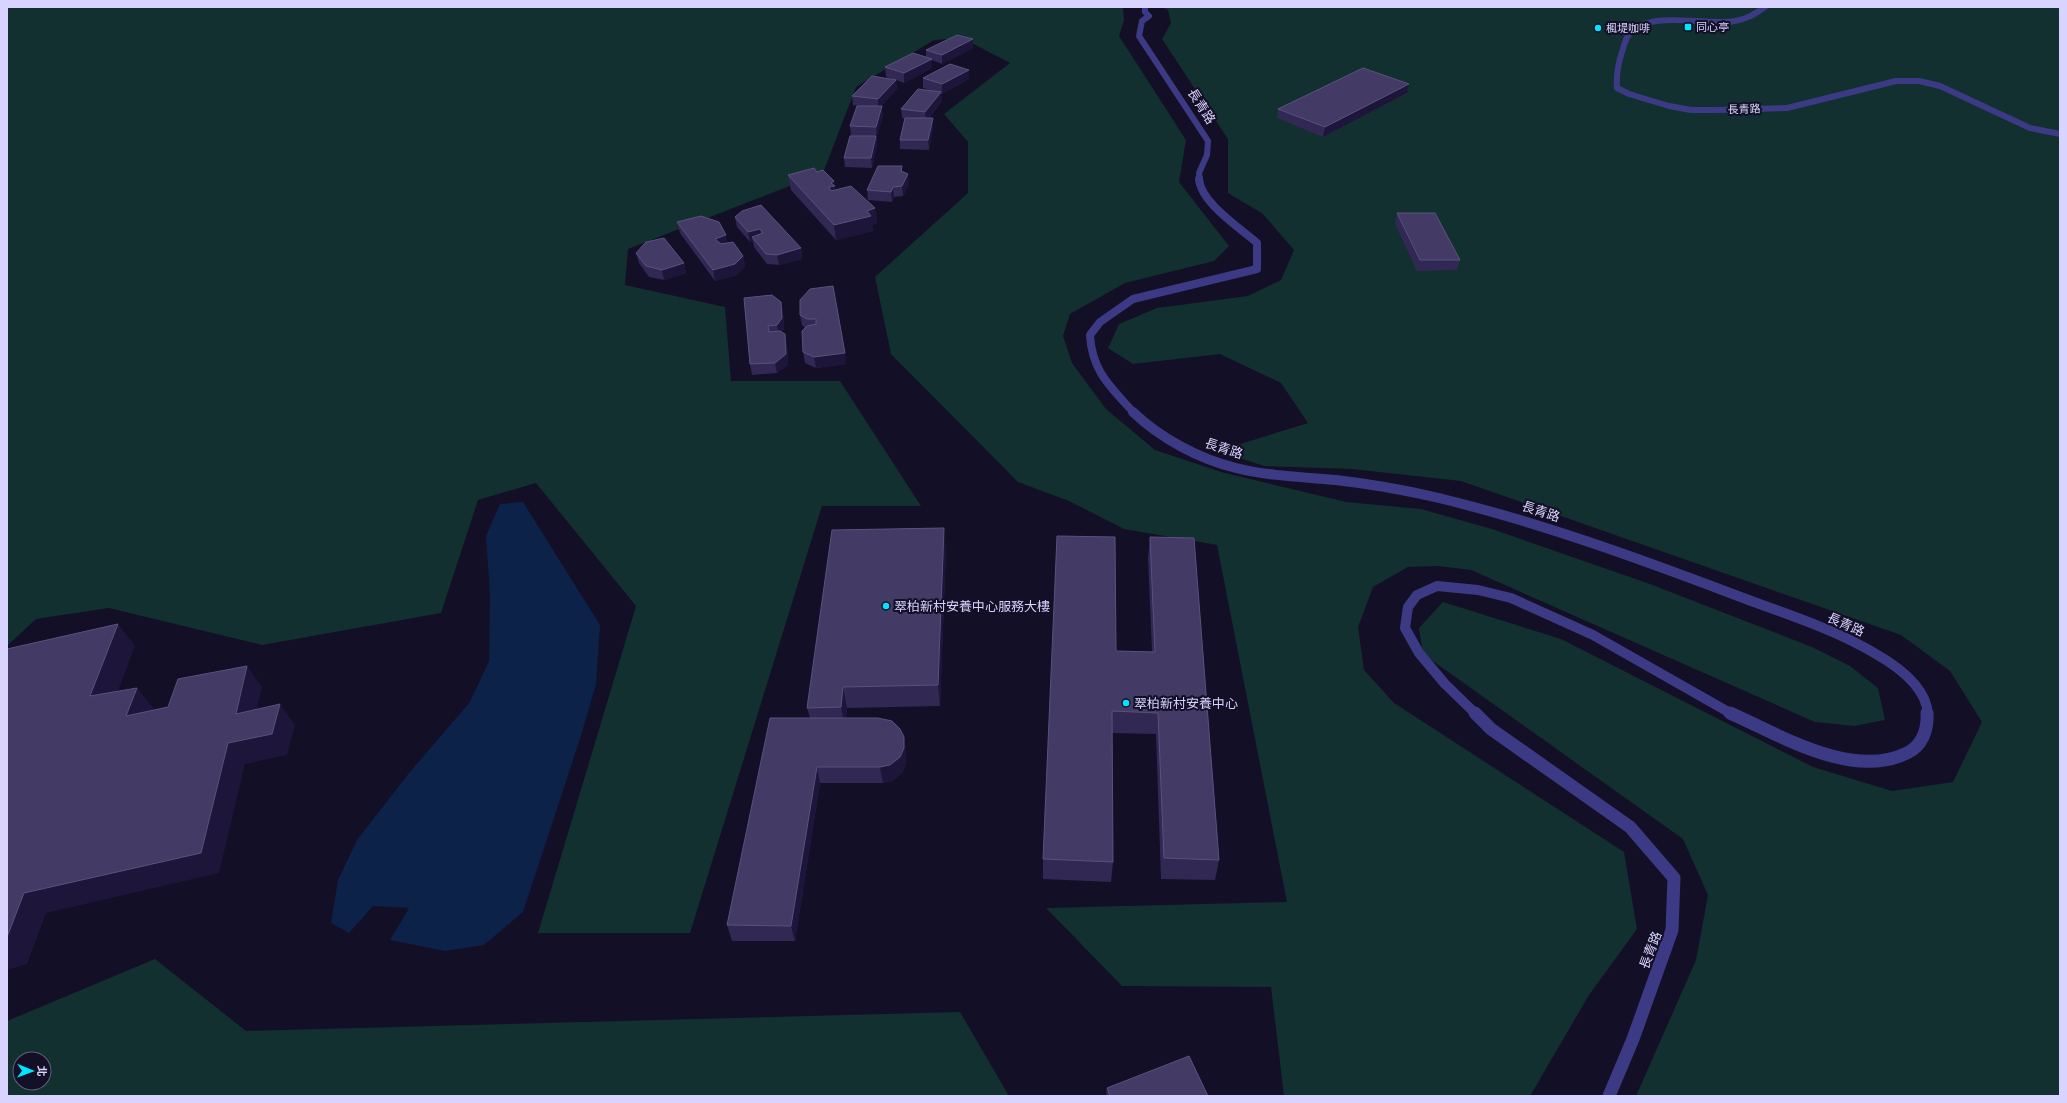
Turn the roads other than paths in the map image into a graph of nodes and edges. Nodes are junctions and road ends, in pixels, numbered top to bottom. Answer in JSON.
{"nodes":[{"id":1,"x":1145,"y":7,"type":"edge"},
{"id":2,"x":1765,"y":7,"type":"edge"},
{"id":3,"x":2060,"y":134,"type":"edge"},
{"id":4,"x":1609,"y":1096,"type":"edge"}],
"edges":[{"from":1,"to":4,"type":"street","name":"長青路"},
{"from":2,"to":3,"type":"street","name":"長青路"}]}
